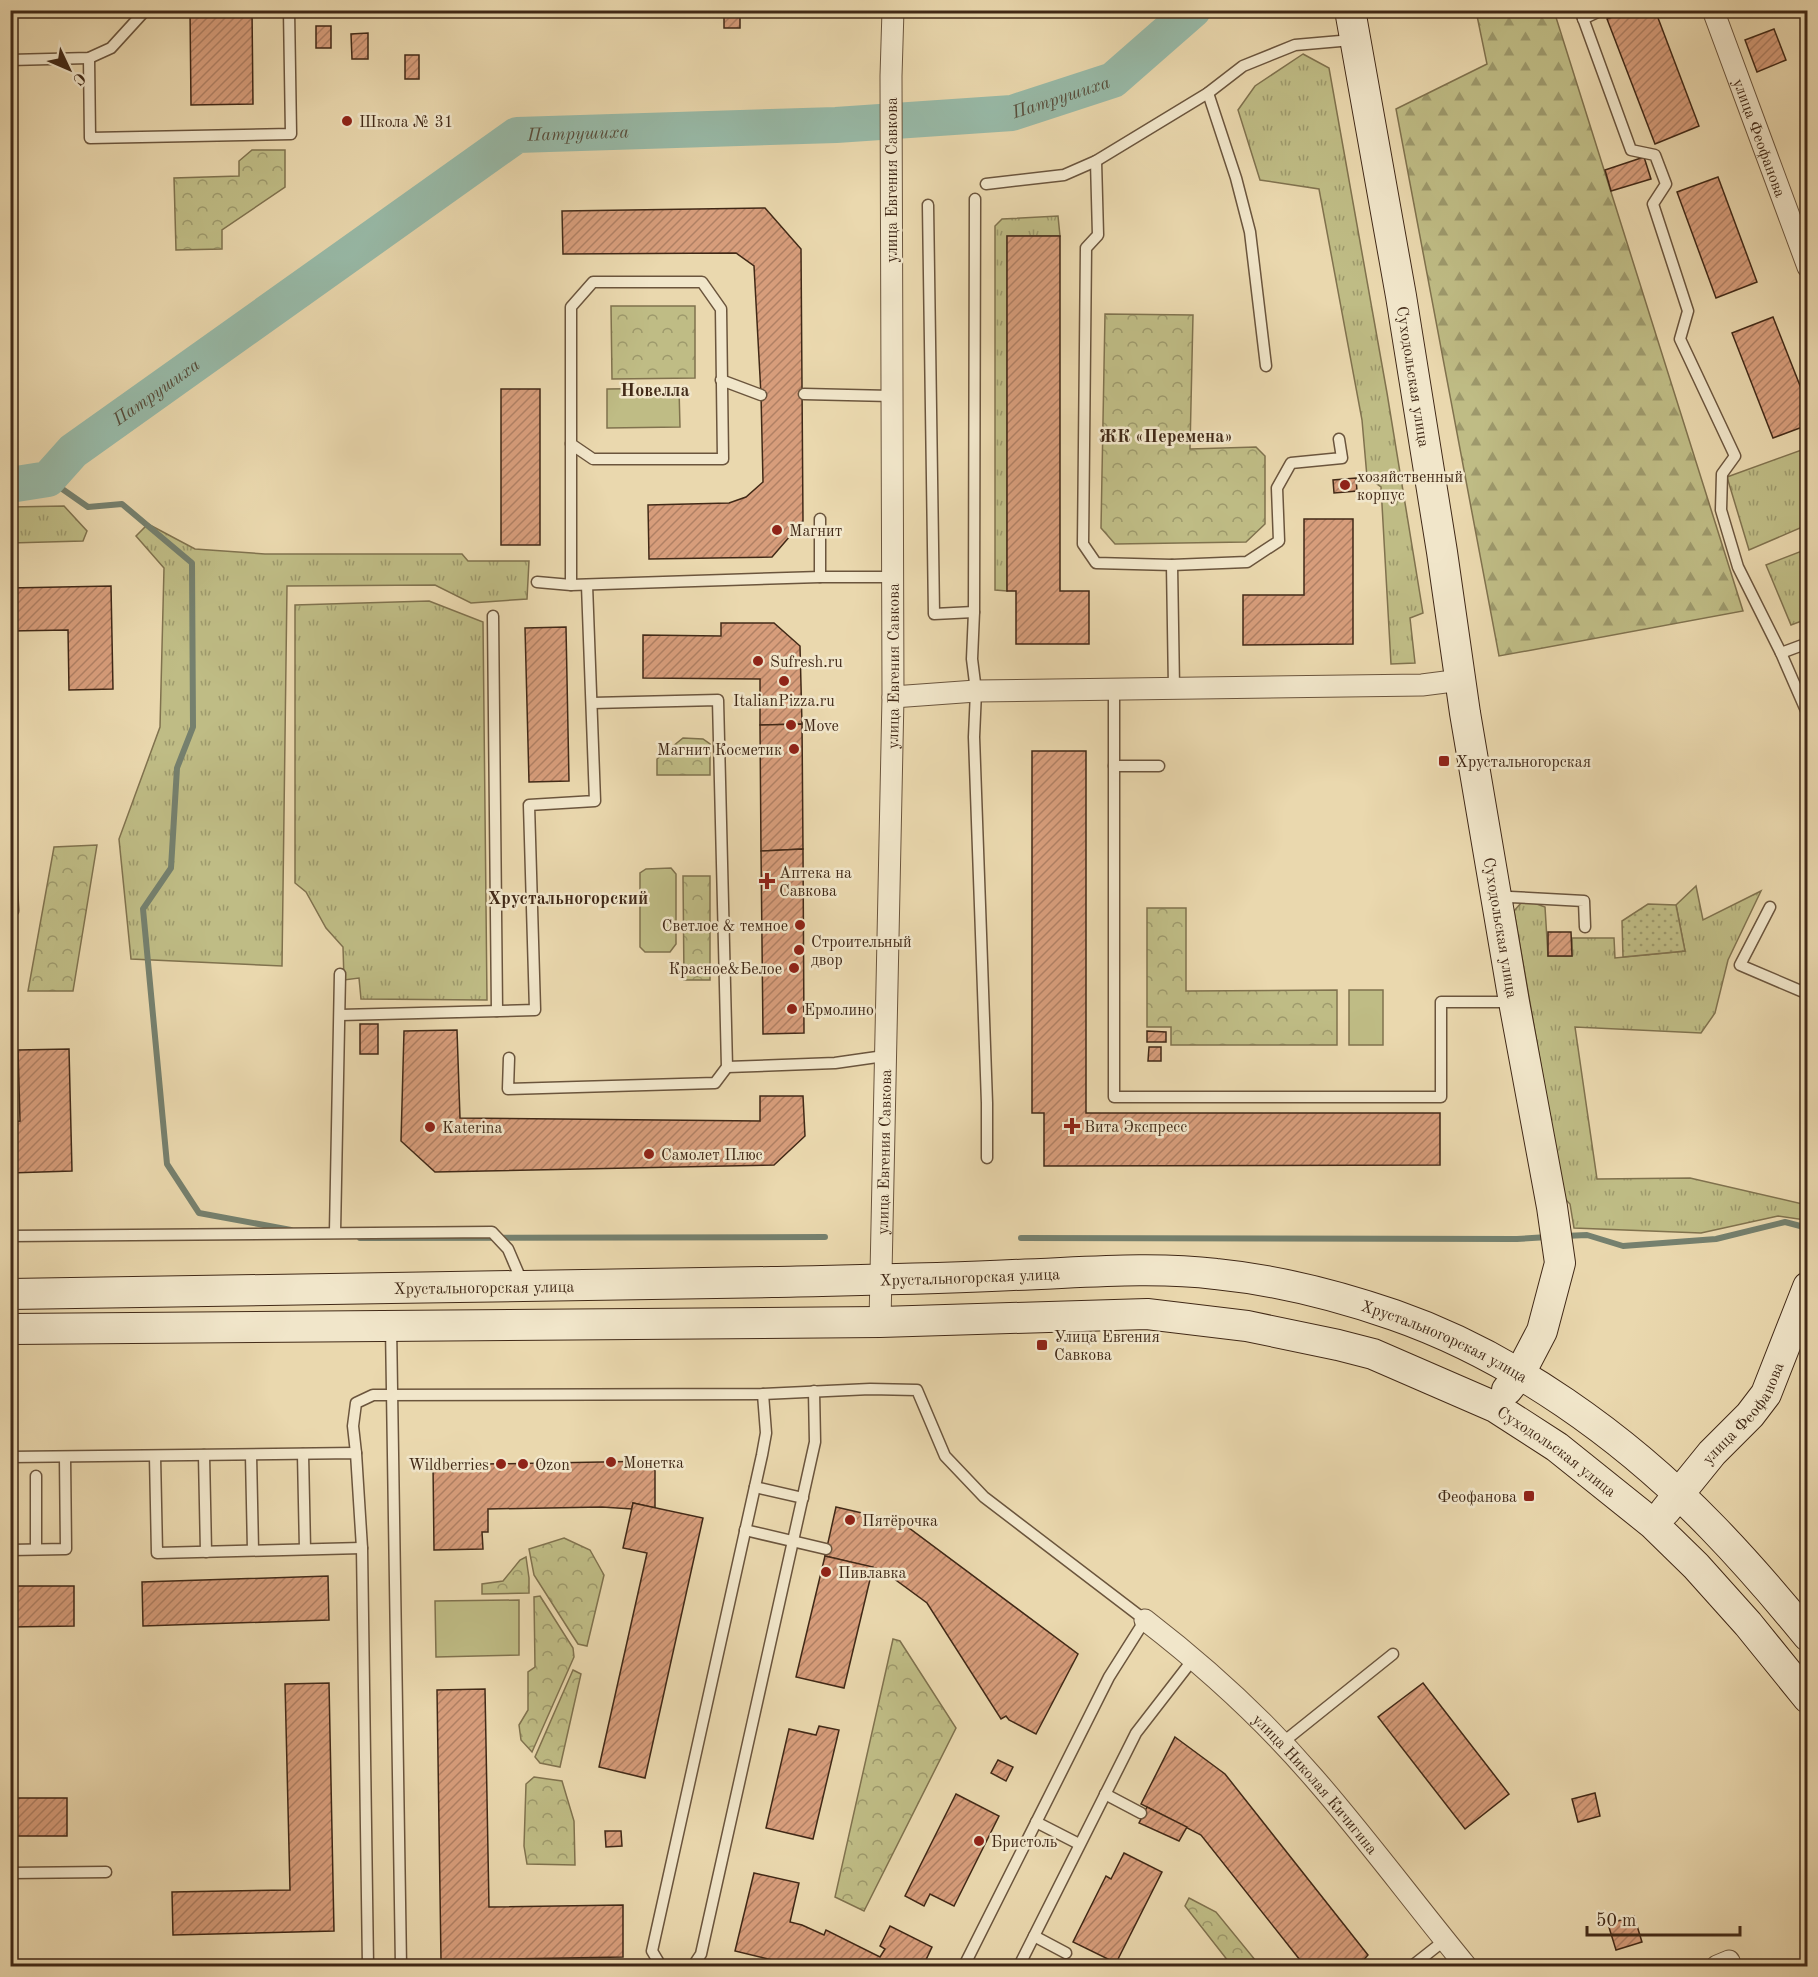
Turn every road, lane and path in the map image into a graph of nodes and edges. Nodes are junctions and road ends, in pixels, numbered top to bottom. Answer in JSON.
{"nodes":[{"id":1,"x":142,"y":10,"type":"edge"},
{"id":2,"x":289,"y":10,"type":"edge"},
{"id":3,"x":893,"y":10,"type":"edge"},
{"id":4,"x":1350,"y":10,"type":"edge"},
{"id":5,"x":1602,"y":10,"type":"edge"},
{"id":6,"x":1713,"y":10,"type":"edge"},
{"id":7,"x":1581,"y":15,"type":"edge"},
{"id":8,"x":1355,"y":40,"type":"junction"},
{"id":9,"x":88,"y":58,"type":"junction"},
{"id":10,"x":10,"y":60,"type":"edge"},
{"id":11,"x":1208,"y":93,"type":"junction"},
{"id":12,"x":1096,"y":161,"type":"junction"},
{"id":13,"x":986,"y":184,"type":"dead end"},
{"id":14,"x":975,"y":199,"type":"dead end"},
{"id":15,"x":928,"y":205,"type":"dead end"},
{"id":16,"x":1808,"y":267,"type":"edge"},
{"id":17,"x":1266,"y":366,"type":"dead end"},
{"id":18,"x":722,"y":380,"type":"junction"},
{"id":19,"x":804,"y":394,"type":"dead end"},
{"id":20,"x":761,"y":395,"type":"dead end"},
{"id":21,"x":891,"y":396,"type":"junction"},
{"id":22,"x":1339,"y":439,"type":"dead end"},
{"id":23,"x":571,"y":444,"type":"junction"},
{"id":24,"x":820,"y":519,"type":"dead end"},
{"id":25,"x":1172,"y":565,"type":"junction"},
{"id":26,"x":820,"y":577,"type":"junction"},
{"id":27,"x":891,"y":577,"type":"junction"},
{"id":28,"x":537,"y":582,"type":"dead end"},
{"id":29,"x":571,"y":585,"type":"junction"},
{"id":30,"x":587,"y":585,"type":"junction"},
{"id":31,"x":974,"y":612,"type":"junction"},
{"id":32,"x":492,"y":616,"type":"dead end"},
{"id":33,"x":1808,"y":643,"type":"edge"},
{"id":34,"x":1781,"y":653,"type":"junction"},
{"id":35,"x":1461,"y":680,"type":"junction"},
{"id":36,"x":1114,"y":688,"type":"junction"},
{"id":37,"x":1174,"y":688,"type":"junction"},
{"id":38,"x":976,"y":691,"type":"junction"},
{"id":39,"x":892,"y":698,"type":"junction"},
{"id":40,"x":592,"y":703,"type":"junction"},
{"id":41,"x":1808,"y":715,"type":"edge"},
{"id":42,"x":1114,"y":766,"type":"junction"},
{"id":43,"x":1159,"y":766,"type":"dead end"},
{"id":44,"x":10,"y":849,"type":"edge"},
{"id":45,"x":1498,"y":899,"type":"junction"},
{"id":46,"x":1770,"y":906,"type":"dead end"},
{"id":47,"x":10,"y":911,"type":"edge"},
{"id":48,"x":1585,"y":927,"type":"dead end"},
{"id":49,"x":340,"y":974,"type":"dead end"},
{"id":50,"x":1808,"y":994,"type":"edge"},
{"id":51,"x":1514,"y":1002,"type":"junction"},
{"id":52,"x":497,"y":1011,"type":"junction"},
{"id":53,"x":340,"y":1015,"type":"junction"},
{"id":54,"x":884,"y":1056,"type":"junction"},
{"id":55,"x":509,"y":1058,"type":"dead end"},
{"id":56,"x":727,"y":1067,"type":"junction"},
{"id":57,"x":987,"y":1158,"type":"dead end"},
{"id":58,"x":335,"y":1232,"type":"junction"},
{"id":59,"x":10,"y":1236,"type":"edge"},
{"id":60,"x":880,"y":1280,"type":"junction"},
{"id":61,"x":524,"y":1287,"type":"junction"},
{"id":62,"x":1808,"y":1287,"type":"edge"},
{"id":63,"x":286,"y":1290,"type":"junction"},
{"id":64,"x":99,"y":1292,"type":"junction"},
{"id":65,"x":10,"y":1294,"type":"edge"},
{"id":66,"x":880,"y":1322,"type":"junction"},
{"id":67,"x":390,"y":1326,"type":"junction"},
{"id":68,"x":288,"y":1327,"type":"junction"},
{"id":69,"x":94,"y":1328,"type":"junction"},
{"id":70,"x":10,"y":1329,"type":"edge"},
{"id":71,"x":1519,"y":1375,"type":"junction"},
{"id":72,"x":814,"y":1391,"type":"junction"},
{"id":73,"x":391,"y":1394,"type":"junction"},
{"id":74,"x":763,"y":1394,"type":"junction"},
{"id":75,"x":1495,"y":1407,"type":"junction"},
{"id":76,"x":356,"y":1453,"type":"junction"},
{"id":77,"x":303,"y":1454,"type":"junction"},
{"id":78,"x":204,"y":1455,"type":"junction"},
{"id":79,"x":251,"y":1455,"type":"junction"},
{"id":80,"x":155,"y":1456,"type":"junction"},
{"id":81,"x":10,"y":1457,"type":"edge"},
{"id":82,"x":65,"y":1457,"type":"junction"},
{"id":83,"x":36,"y":1476,"type":"dead end"},
{"id":84,"x":755,"y":1487,"type":"junction"},
{"id":85,"x":1679,"y":1496,"type":"junction"},
{"id":86,"x":802,"y":1498,"type":"junction"},
{"id":87,"x":1653,"y":1524,"type":"junction"},
{"id":88,"x":746,"y":1530,"type":"junction"},
{"id":89,"x":793,"y":1541,"type":"junction"},
{"id":90,"x":362,"y":1548,"type":"junction"},
{"id":91,"x":36,"y":1549,"type":"junction"},
{"id":92,"x":305,"y":1549,"type":"junction"},
{"id":93,"x":826,"y":1549,"type":"dead end"},
{"id":94,"x":10,"y":1550,"type":"edge"},
{"id":95,"x":253,"y":1550,"type":"junction"},
{"id":96,"x":206,"y":1552,"type":"junction"},
{"id":97,"x":1145,"y":1620,"type":"junction"},
{"id":98,"x":1808,"y":1636,"type":"edge"},
{"id":99,"x":1393,"y":1654,"type":"dead end"},
{"id":100,"x":1194,"y":1658,"type":"junction"},
{"id":101,"x":1808,"y":1698,"type":"edge"},
{"id":102,"x":1282,"y":1743,"type":"junction"},
{"id":103,"x":1105,"y":1794,"type":"junction"},
{"id":104,"x":1141,"y":1813,"type":"dead end"},
{"id":105,"x":1036,"y":1822,"type":"junction"},
{"id":106,"x":1079,"y":1844,"type":"junction"},
{"id":107,"x":106,"y":1872,"type":"dead end"},
{"id":108,"x":10,"y":1873,"type":"edge"},
{"id":109,"x":1034,"y":1936,"type":"junction"},
{"id":110,"x":1445,"y":1940,"type":"junction"},
{"id":111,"x":1066,"y":1953,"type":"dead end"},
{"id":112,"x":368,"y":1966,"type":"edge"},
{"id":113,"x":400,"y":1966,"type":"edge"},
{"id":114,"x":661,"y":1966,"type":"edge"},
{"id":115,"x":693,"y":1966,"type":"edge"},
{"id":116,"x":964,"y":1966,"type":"edge"},
{"id":117,"x":1019,"y":1966,"type":"edge"},
{"id":118,"x":1412,"y":1966,"type":"edge"},
{"id":119,"x":1466,"y":1966,"type":"edge"}],
"edges":[{"from":1,"to":9,"type":"lane"},
{"from":2,"to":9,"type":"lane"},
{"from":3,"to":21,"type":"street","name":"улица Евгения Савкова"},
{"from":4,"to":8,"type":"street","name":"Суходольская улица"},
{"from":5,"to":7,"type":"lane"},
{"from":6,"to":16,"type":"street","name":"улица Феофанова"},
{"from":7,"to":34,"type":"lane"},
{"from":8,"to":11,"type":"lane"},
{"from":8,"to":35,"type":"street","name":"Суходольская улица"},
{"from":9,"to":10,"type":"lane"},
{"from":11,"to":12,"type":"lane"},
{"from":11,"to":17,"type":"lane"},
{"from":12,"to":13,"type":"lane"},
{"from":12,"to":25,"type":"lane"},
{"from":14,"to":31,"type":"lane"},
{"from":15,"to":31,"type":"lane"},
{"from":18,"to":20,"type":"lane"},
{"from":18,"to":23,"type":"lane"},
{"from":18,"to":23,"type":"lane"},
{"from":19,"to":21,"type":"lane"},
{"from":21,"to":27,"type":"street","name":"улица Евгения Савкова"},
{"from":22,"to":25,"type":"lane"},
{"from":23,"to":29,"type":"lane"},
{"from":24,"to":26,"type":"lane"},
{"from":25,"to":37,"type":"lane"},
{"from":26,"to":27,"type":"lane"},
{"from":26,"to":30,"type":"lane"},
{"from":27,"to":39,"type":"street","name":"улица Евгения Савкова"},
{"from":28,"to":29,"type":"lane"},
{"from":29,"to":30,"type":"lane"},
{"from":30,"to":40,"type":"lane"},
{"from":31,"to":38,"type":"lane"},
{"from":32,"to":52,"type":"lane"},
{"from":33,"to":34,"type":"lane"},
{"from":34,"to":41,"type":"lane"},
{"from":35,"to":37,"type":"street"},
{"from":35,"to":45,"type":"street","name":"Суходольская улица"},
{"from":36,"to":37,"type":"street"},
{"from":36,"to":38,"type":"street"},
{"from":36,"to":42,"type":"lane"},
{"from":38,"to":39,"type":"street"},
{"from":38,"to":57,"type":"lane"},
{"from":39,"to":54,"type":"street","name":"улица Евгения Савкова"},
{"from":40,"to":52,"type":"lane"},
{"from":40,"to":56,"type":"lane"},
{"from":42,"to":43,"type":"lane"},
{"from":42,"to":51,"type":"lane"},
{"from":44,"to":47,"type":"lane"},
{"from":45,"to":48,"type":"lane"},
{"from":45,"to":51,"type":"street","name":"Суходольская улица"},
{"from":46,"to":50,"type":"lane"},
{"from":49,"to":53,"type":"lane"},
{"from":51,"to":71,"type":"street","name":"Суходольская улица"},
{"from":52,"to":53,"type":"lane"},
{"from":53,"to":58,"type":"lane"},
{"from":54,"to":56,"type":"lane"},
{"from":54,"to":60,"type":"street","name":"улица Евгения Савкова"},
{"from":55,"to":56,"type":"lane"},
{"from":58,"to":59,"type":"lane"},
{"from":58,"to":61,"type":"lane"},
{"from":60,"to":61,"type":"street","name":"Хрустальногорская улица"},
{"from":60,"to":66,"type":"street","name":"улица Евгения Савкова"},
{"from":60,"to":71,"type":"street","name":"Хрустальногорская улица"},
{"from":61,"to":63,"type":"street","name":"Хрустальногорская улица"},
{"from":62,"to":85,"type":"street","name":"улица Феофанова"},
{"from":63,"to":64,"type":"street","name":"Хрустальногорская улица"},
{"from":63,"to":68,"type":"street"},
{"from":64,"to":65,"type":"street","name":"Хрустальногорская улица"},
{"from":64,"to":69,"type":"street"},
{"from":66,"to":67,"type":"street"},
{"from":66,"to":75,"type":"street"},
{"from":67,"to":68,"type":"street"},
{"from":67,"to":73,"type":"lane"},
{"from":68,"to":69,"type":"street"},
{"from":69,"to":70,"type":"street"},
{"from":71,"to":75,"type":"street","name":"Суходольская улица"},
{"from":71,"to":85,"type":"street","name":"Хрустальногорская улица"},
{"from":72,"to":74,"type":"lane"},
{"from":72,"to":86,"type":"lane"},
{"from":72,"to":97,"type":"lane"},
{"from":73,"to":74,"type":"lane"},
{"from":73,"to":76,"type":"lane"},
{"from":73,"to":113,"type":"lane"},
{"from":74,"to":84,"type":"lane"},
{"from":75,"to":87,"type":"street","name":"Суходольская улица"},
{"from":76,"to":77,"type":"lane"},
{"from":76,"to":90,"type":"lane"},
{"from":77,"to":79,"type":"lane"},
{"from":77,"to":92,"type":"lane"},
{"from":78,"to":79,"type":"lane"},
{"from":78,"to":80,"type":"lane"},
{"from":78,"to":96,"type":"lane"},
{"from":79,"to":95,"type":"lane"},
{"from":80,"to":82,"type":"lane"},
{"from":80,"to":96,"type":"lane"},
{"from":81,"to":82,"type":"lane"},
{"from":82,"to":91,"type":"lane"},
{"from":83,"to":91,"type":"lane"},
{"from":84,"to":86,"type":"lane"},
{"from":84,"to":88,"type":"lane"},
{"from":85,"to":87,"type":"street","name":"улица Феофанова"},
{"from":85,"to":98,"type":"street","name":"Хрустальногорская улица"},
{"from":86,"to":89,"type":"lane"},
{"from":87,"to":101,"type":"street","name":"Суходольская улица"},
{"from":88,"to":89,"type":"lane"},
{"from":88,"to":114,"type":"lane"},
{"from":89,"to":93,"type":"lane"},
{"from":89,"to":115,"type":"lane"},
{"from":90,"to":92,"type":"lane"},
{"from":90,"to":112,"type":"lane"},
{"from":91,"to":94,"type":"lane"},
{"from":92,"to":95,"type":"lane"},
{"from":95,"to":96,"type":"lane"},
{"from":97,"to":100,"type":"street","name":"улица Николая Кичигина"},
{"from":97,"to":105,"type":"lane"},
{"from":99,"to":102,"type":"lane"},
{"from":100,"to":102,"type":"street","name":"улица Николая Кичигина"},
{"from":100,"to":103,"type":"lane"},
{"from":102,"to":110,"type":"street","name":"улица Николая Кичигина"},
{"from":103,"to":104,"type":"lane"},
{"from":103,"to":106,"type":"lane"},
{"from":105,"to":106,"type":"lane"},
{"from":105,"to":116,"type":"lane"},
{"from":106,"to":109,"type":"lane"},
{"from":107,"to":108,"type":"lane"},
{"from":109,"to":111,"type":"lane"},
{"from":109,"to":117,"type":"lane"},
{"from":110,"to":118,"type":"lane"},
{"from":110,"to":119,"type":"street","name":"улица Николая Кичигина"}]}
